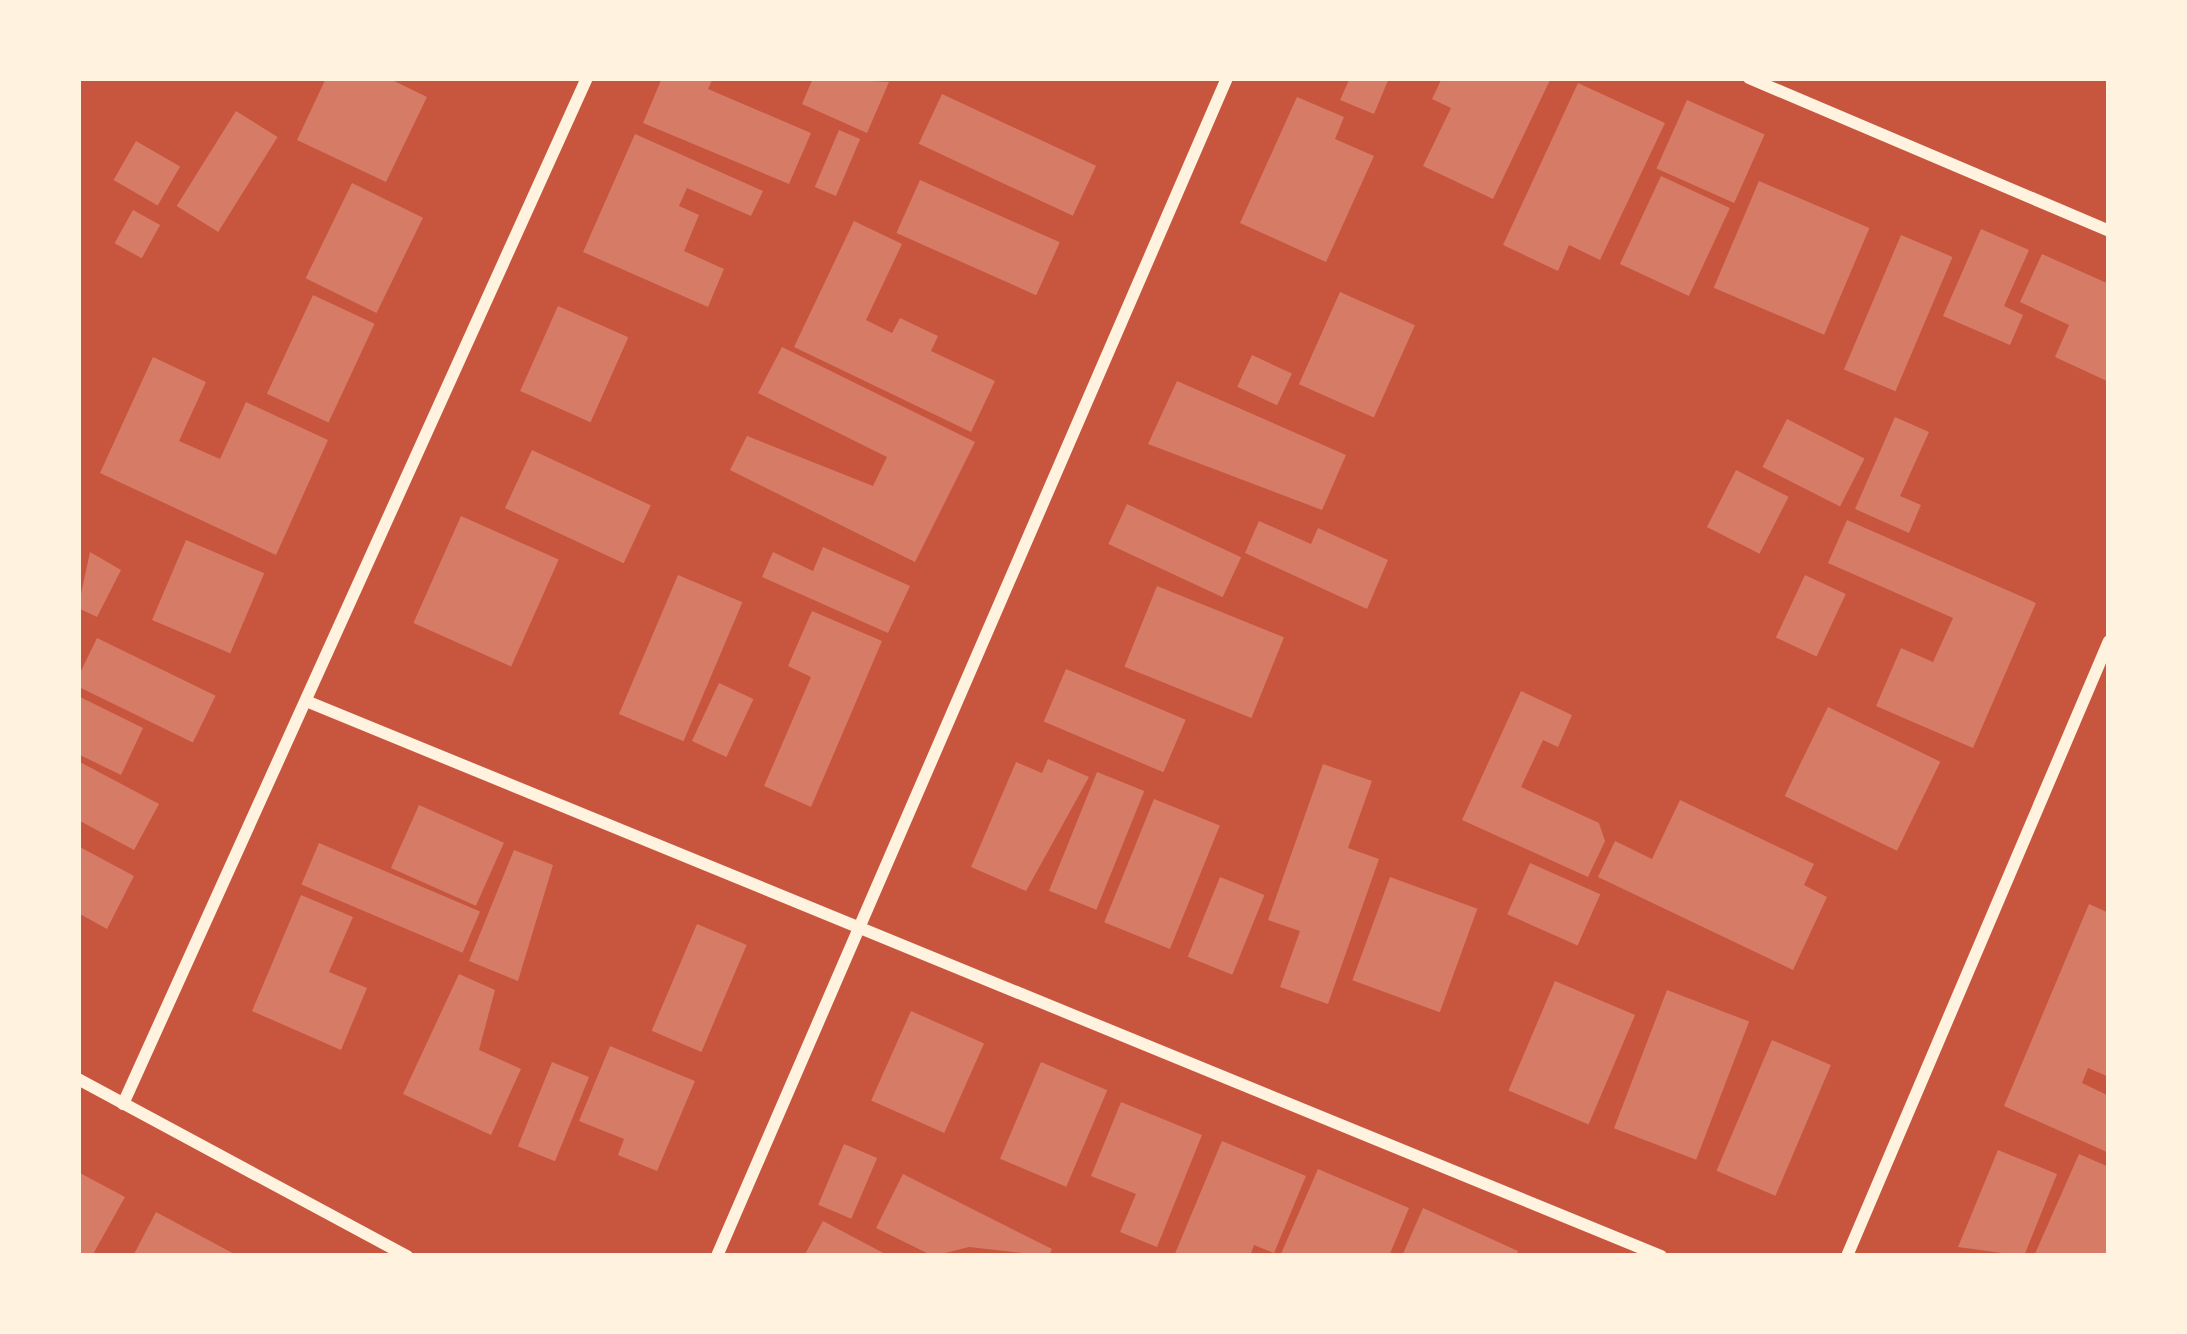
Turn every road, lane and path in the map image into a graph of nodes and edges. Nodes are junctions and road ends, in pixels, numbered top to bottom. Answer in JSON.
{"nodes":[{"id":1,"x":587,"y":78,"type":"edge"},
{"id":2,"x":1227,"y":78,"type":"edge"},
{"id":3,"x":1749,"y":78,"type":"edge"},
{"id":4,"x":2109,"y":231,"type":"edge"},
{"id":5,"x":2109,"y":641,"type":"edge"},
{"id":6,"x":311,"y":703,"type":"junction"},
{"id":7,"x":862,"y":927,"type":"junction"},
{"id":8,"x":78,"y":1079,"type":"edge"},
{"id":9,"x":124,"y":1104,"type":"junction"},
{"id":10,"x":407,"y":1256,"type":"edge"},
{"id":11,"x":717,"y":1256,"type":"edge"},
{"id":12,"x":1661,"y":1256,"type":"edge"},
{"id":13,"x":1846,"y":1256,"type":"edge"}],
"edges":[{"from":1,"to":6,"type":"street"},
{"from":2,"to":7,"type":"street"},
{"from":3,"to":4,"type":"street"},
{"from":5,"to":13,"type":"street"},
{"from":6,"to":7,"type":"street"},
{"from":6,"to":9,"type":"street"},
{"from":7,"to":11,"type":"street"},
{"from":7,"to":12,"type":"street"},
{"from":8,"to":9,"type":"street"},
{"from":9,"to":10,"type":"street"}]}
